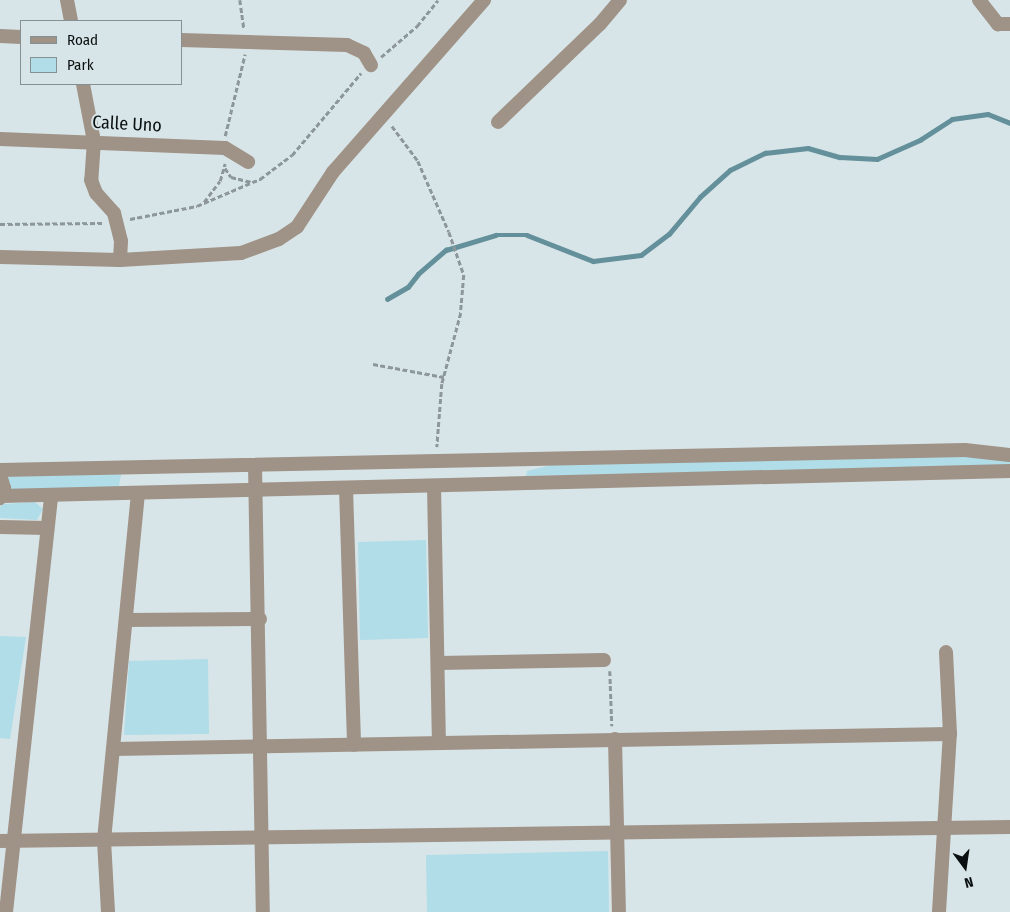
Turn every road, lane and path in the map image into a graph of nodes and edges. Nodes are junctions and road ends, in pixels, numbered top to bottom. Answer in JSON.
{"nodes":[{"id":1,"x":68,"y":0,"type":"edge"},
{"id":2,"x":240,"y":0,"type":"edge"},
{"id":3,"x":438,"y":0,"type":"edge"},
{"id":4,"x":484,"y":0,"type":"edge"},
{"id":5,"x":620,"y":0,"type":"edge"},
{"id":6,"x":978,"y":0,"type":"edge"},
{"id":7,"x":72,"y":20,"type":"edge"},
{"id":8,"x":1010,"y":24,"type":"edge"},
{"id":9,"x":0,"y":36,"type":"edge"},
{"id":10,"x":20,"y":37,"type":"edge"},
{"id":11,"x":182,"y":40,"type":"edge"},
{"id":12,"x":246,"y":41,"type":"junction"},
{"id":13,"x":371,"y":65,"type":"junction"},
{"id":14,"x":83,"y":85,"type":"edge"},
{"id":15,"x":382,"y":114,"type":"junction"},
{"id":16,"x":498,"y":122,"type":"dead end"},
{"id":17,"x":0,"y":138,"type":"edge"},
{"id":18,"x":94,"y":141,"type":"junction"},
{"id":19,"x":225,"y":148,"type":"junction"},
{"id":20,"x":248,"y":162,"type":"dead end"},
{"id":21,"x":225,"y":168,"type":"junction"},
{"id":22,"x":253,"y":182,"type":"junction"},
{"id":23,"x":203,"y":203,"type":"junction"},
{"id":24,"x":116,"y":221,"type":"junction"},
{"id":25,"x":0,"y":224,"type":"edge"},
{"id":26,"x":0,"y":257,"type":"edge"},
{"id":27,"x":120,"y":260,"type":"junction"},
{"id":28,"x":373,"y":364,"type":"dead end"},
{"id":29,"x":444,"y":377,"type":"junction"},
{"id":30,"x":1010,"y":455,"type":"edge"},
{"id":31,"x":436,"y":461,"type":"junction"},
{"id":32,"x":255,"y":465,"type":"junction"},
{"id":33,"x":0,"y":470,"type":"edge"},
{"id":34,"x":1010,"y":471,"type":"edge"},
{"id":35,"x":0,"y":475,"type":"edge"},
{"id":36,"x":434,"y":486,"type":"junction"},
{"id":37,"x":346,"y":488,"type":"junction"},
{"id":38,"x":256,"y":491,"type":"junction"},
{"id":39,"x":138,"y":494,"type":"junction"},
{"id":40,"x":51,"y":496,"type":"junction"},
{"id":41,"x":0,"y":497,"type":"edge"},
{"id":42,"x":0,"y":528,"type":"edge"},
{"id":43,"x":47,"y":528,"type":"junction"},
{"id":44,"x":260,"y":619,"type":"junction"},
{"id":45,"x":126,"y":620,"type":"junction"},
{"id":46,"x":946,"y":652,"type":"dead end"},
{"id":47,"x":438,"y":663,"type":"junction"},
{"id":48,"x":607,"y":665,"type":"joint"},
{"id":49,"x":950,"y":734,"type":"junction"},
{"id":50,"x":613,"y":739,"type":"junction"},
{"id":51,"x":440,"y":744,"type":"junction"},
{"id":52,"x":354,"y":745,"type":"junction"},
{"id":53,"x":262,"y":746,"type":"junction"},
{"id":54,"x":113,"y":749,"type":"junction"},
{"id":55,"x":1010,"y":827,"type":"edge"},
{"id":56,"x":944,"y":828,"type":"junction"},
{"id":57,"x":616,"y":831,"type":"junction"},
{"id":58,"x":263,"y":838,"type":"junction"},
{"id":59,"x":104,"y":840,"type":"junction"},
{"id":60,"x":7,"y":841,"type":"edge"},
{"id":61,"x":6,"y":912,"type":"edge"},
{"id":62,"x":108,"y":912,"type":"edge"},
{"id":63,"x":262,"y":912,"type":"edge"},
{"id":64,"x":619,"y":912,"type":"edge"},
{"id":65,"x":939,"y":912,"type":"edge"}],
"edges":[{"from":1,"to":7,"type":"street"},
{"from":2,"to":12,"type":"path"},
{"from":3,"to":13,"type":"path"},
{"from":4,"to":15,"type":"street"},
{"from":5,"to":16,"type":"street"},
{"from":6,"to":8,"type":"street"},
{"from":9,"to":10,"type":"street"},
{"from":11,"to":12,"type":"street"},
{"from":12,"to":13,"type":"street"},
{"from":12,"to":19,"type":"path"},
{"from":13,"to":22,"type":"path"},
{"from":14,"to":18,"type":"street"},
{"from":15,"to":27,"type":"street"},
{"from":15,"to":29,"type":"path"},
{"from":17,"to":18,"type":"street","name":"Calle Uno"},
{"from":18,"to":19,"type":"street","name":"Calle Uno"},
{"from":18,"to":24,"type":"street"},
{"from":19,"to":20,"type":"street","name":"Calle Uno"},
{"from":19,"to":21,"type":"path"},
{"from":21,"to":22,"type":"path"},
{"from":21,"to":23,"type":"path"},
{"from":22,"to":23,"type":"path"},
{"from":23,"to":24,"type":"path"},
{"from":24,"to":25,"type":"path"},
{"from":24,"to":27,"type":"street"},
{"from":26,"to":27,"type":"street"},
{"from":28,"to":29,"type":"path"},
{"from":29,"to":31,"type":"path"},
{"from":30,"to":31,"type":"street"},
{"from":31,"to":32,"type":"street"},
{"from":32,"to":33,"type":"street"},
{"from":32,"to":38,"type":"street"},
{"from":34,"to":36,"type":"street"},
{"from":35,"to":41,"type":"street"},
{"from":36,"to":37,"type":"street"},
{"from":36,"to":47,"type":"street"},
{"from":37,"to":38,"type":"street"},
{"from":37,"to":52,"type":"street"},
{"from":38,"to":39,"type":"street"},
{"from":38,"to":44,"type":"street"},
{"from":39,"to":40,"type":"street"},
{"from":39,"to":45,"type":"street"},
{"from":40,"to":41,"type":"street"},
{"from":40,"to":43,"type":"street"},
{"from":42,"to":43,"type":"street"},
{"from":43,"to":60,"type":"street"},
{"from":44,"to":45,"type":"street"},
{"from":44,"to":53,"type":"street"},
{"from":45,"to":54,"type":"street"},
{"from":46,"to":49,"type":"street"},
{"from":47,"to":48,"type":"street"},
{"from":47,"to":51,"type":"street"},
{"from":48,"to":50,"type":"path"},
{"from":49,"to":50,"type":"street"},
{"from":49,"to":56,"type":"street"},
{"from":50,"to":51,"type":"street"},
{"from":50,"to":57,"type":"street"},
{"from":51,"to":52,"type":"street"},
{"from":52,"to":53,"type":"street"},
{"from":53,"to":54,"type":"street"},
{"from":53,"to":58,"type":"street"},
{"from":54,"to":59,"type":"street"},
{"from":55,"to":56,"type":"street"},
{"from":56,"to":57,"type":"street"},
{"from":56,"to":65,"type":"street"},
{"from":57,"to":58,"type":"street"},
{"from":57,"to":64,"type":"street"},
{"from":58,"to":59,"type":"street"},
{"from":58,"to":63,"type":"street"},
{"from":59,"to":60,"type":"street"},
{"from":59,"to":62,"type":"street"},
{"from":60,"to":61,"type":"street"}]}
